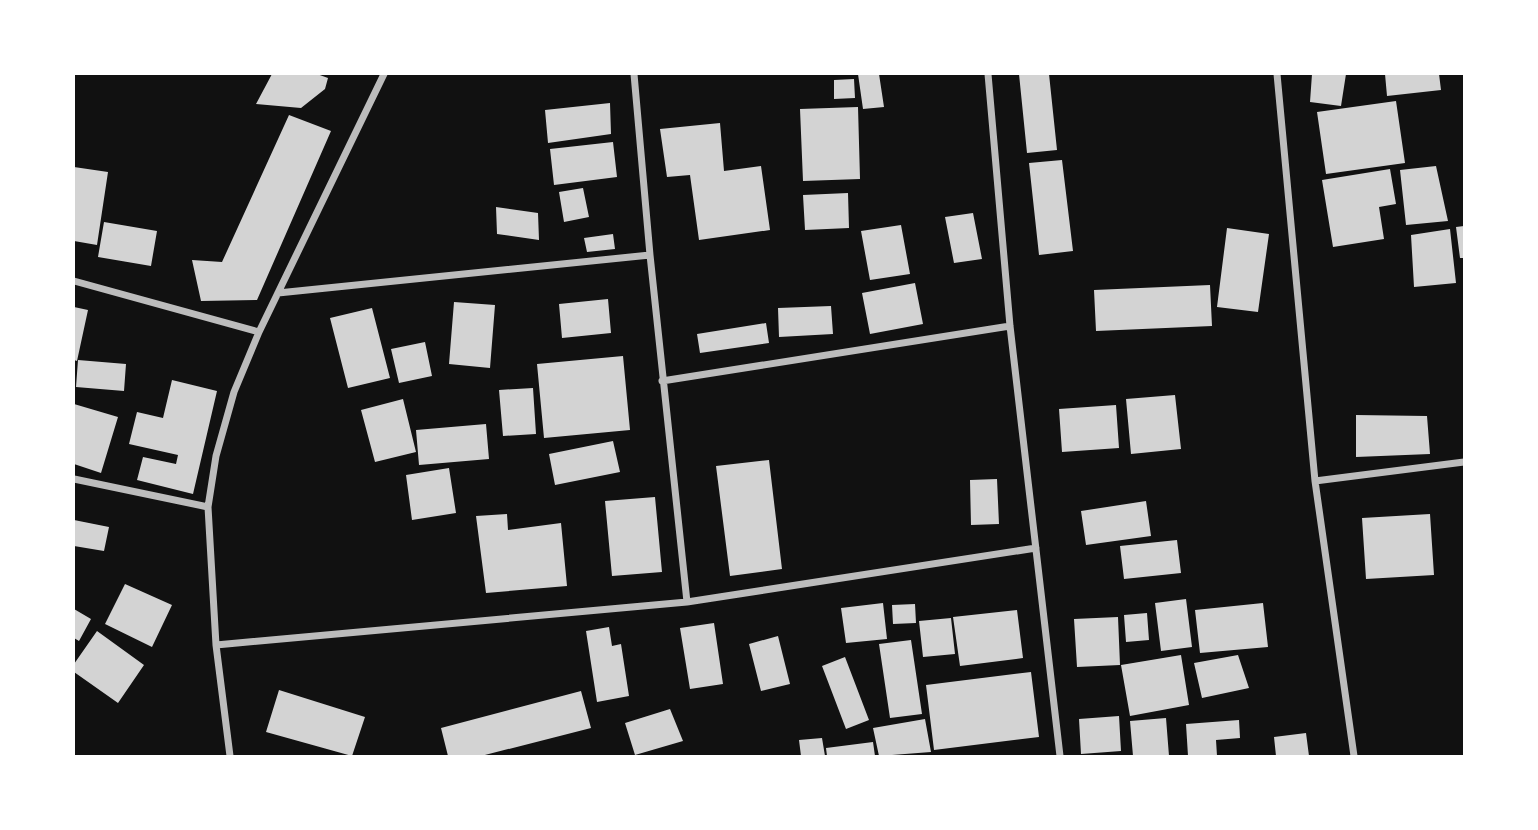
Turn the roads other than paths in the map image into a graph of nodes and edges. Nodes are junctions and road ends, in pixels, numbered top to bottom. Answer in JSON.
{"nodes":[{"id":1,"x":384,"y":74,"type":"edge"},
{"id":2,"x":634,"y":74,"type":"edge"},
{"id":3,"x":988,"y":74,"type":"edge"},
{"id":4,"x":1277,"y":74,"type":"edge"},
{"id":5,"x":650,"y":255,"type":"junction"},
{"id":6,"x":74,"y":281,"type":"edge"},
{"id":7,"x":278,"y":293,"type":"junction"},
{"id":8,"x":1010,"y":326,"type":"junction"},
{"id":9,"x":259,"y":332,"type":"junction"},
{"id":10,"x":662,"y":381,"type":"junction"},
{"id":11,"x":1465,"y":462,"type":"edge"},
{"id":12,"x":74,"y":479,"type":"edge"},
{"id":13,"x":1315,"y":481,"type":"junction"},
{"id":14,"x":208,"y":507,"type":"junction"},
{"id":15,"x":1036,"y":548,"type":"junction"},
{"id":16,"x":687,"y":602,"type":"junction"},
{"id":17,"x":216,"y":645,"type":"junction"},
{"id":18,"x":230,"y":757,"type":"edge"},
{"id":19,"x":1060,"y":757,"type":"edge"},
{"id":20,"x":1354,"y":757,"type":"edge"}],
"edges":[{"from":1,"to":7,"type":"street"},
{"from":2,"to":5,"type":"street"},
{"from":3,"to":8,"type":"street"},
{"from":4,"to":13,"type":"street"},
{"from":5,"to":7,"type":"street"},
{"from":5,"to":10,"type":"street"},
{"from":6,"to":9,"type":"street"},
{"from":7,"to":9,"type":"street"},
{"from":8,"to":10,"type":"street"},
{"from":8,"to":15,"type":"street"},
{"from":9,"to":14,"type":"street"},
{"from":10,"to":16,"type":"street"},
{"from":11,"to":13,"type":"street"},
{"from":12,"to":14,"type":"street"},
{"from":13,"to":20,"type":"street"},
{"from":14,"to":17,"type":"street"},
{"from":15,"to":16,"type":"street"},
{"from":15,"to":19,"type":"street"},
{"from":16,"to":17,"type":"street"},
{"from":17,"to":18,"type":"street"}]}
